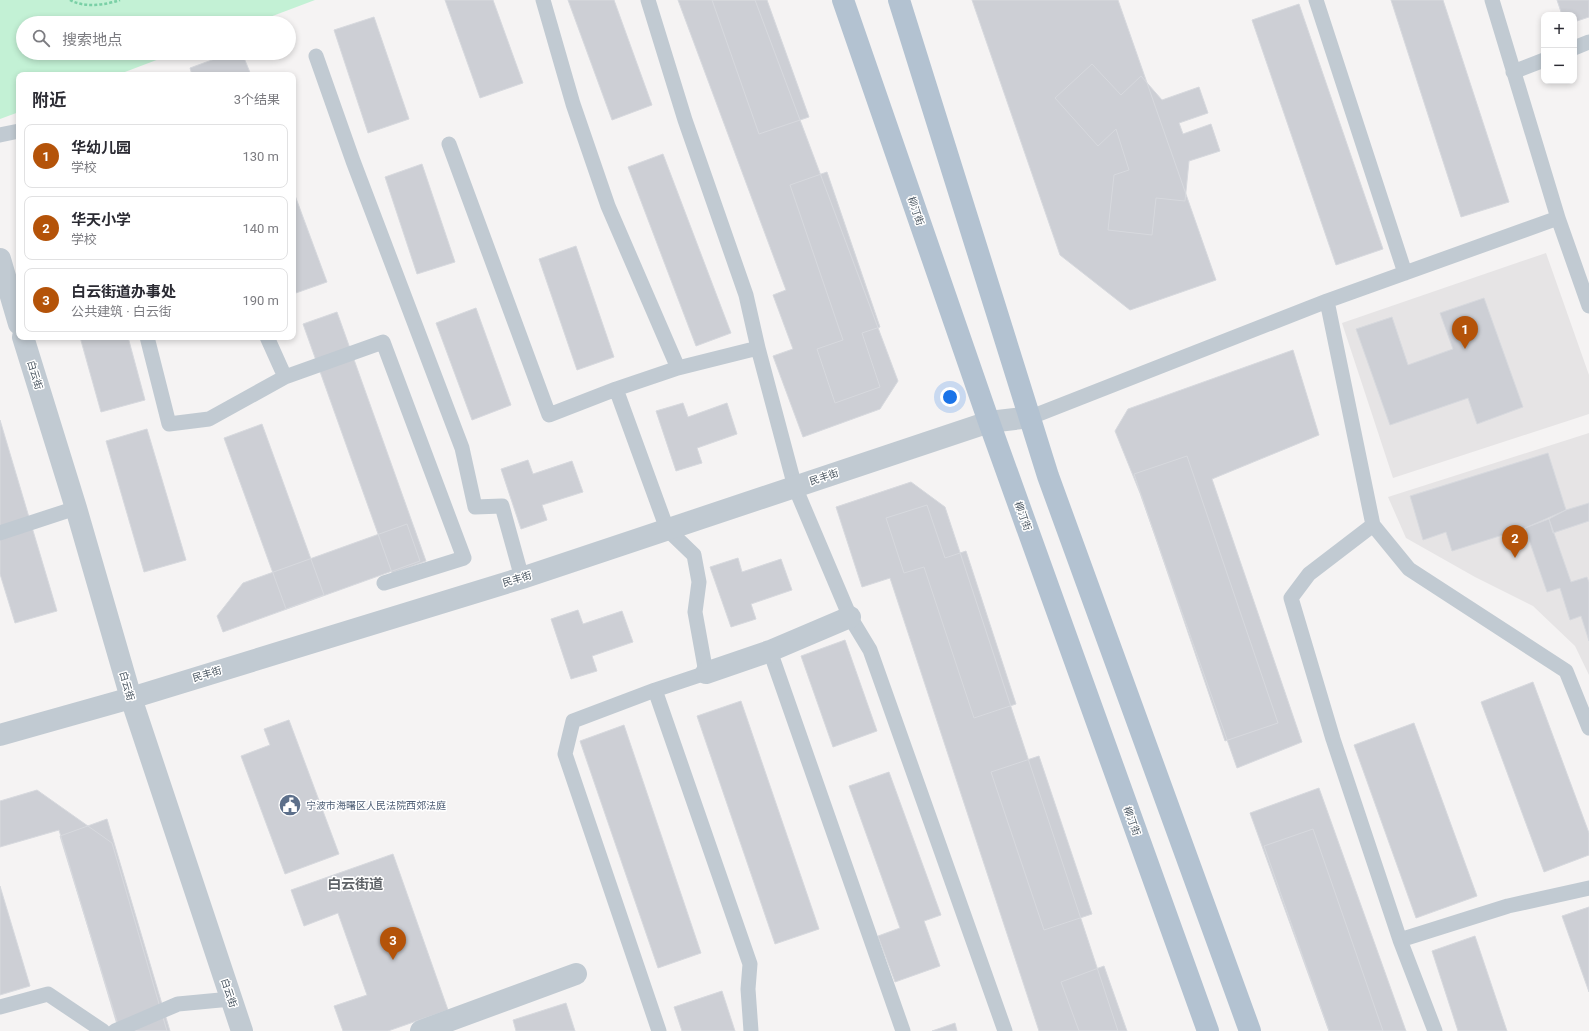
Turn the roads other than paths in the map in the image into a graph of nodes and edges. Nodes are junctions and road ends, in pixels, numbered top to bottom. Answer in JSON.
{"nodes":[{"id":1,"x":543,"y":0,"type":"edge"},
{"id":2,"x":648,"y":0,"type":"edge"},
{"id":3,"x":843,"y":0,"type":"edge"},
{"id":4,"x":899,"y":0,"type":"edge"},
{"id":5,"x":1316,"y":0,"type":"edge"},
{"id":6,"x":1492,"y":0,"type":"edge"},
{"id":7,"x":1589,"y":42,"type":"edge"},
{"id":8,"x":1577,"y":47,"type":"edge"},
{"id":9,"x":316,"y":56,"type":"dead end"},
{"id":10,"x":1541,"y":61,"type":"edge"},
{"id":11,"x":1513,"y":72,"type":"junction"},
{"id":12,"x":16,"y":132,"type":"edge"},
{"id":13,"x":0,"y":135,"type":"edge"},
{"id":14,"x":449,"y":144,"type":"dead end"},
{"id":15,"x":1558,"y":218,"type":"junction"},
{"id":16,"x":0,"y":259,"type":"edge"},
{"id":17,"x":1405,"y":273,"type":"junction"},
{"id":18,"x":1327,"y":301,"type":"junction"},
{"id":19,"x":1589,"y":306,"type":"edge"},
{"id":20,"x":11,"y":314,"type":"edge"},
{"id":21,"x":24,"y":340,"type":"edge"},
{"id":22,"x":148,"y":340,"type":"edge"},
{"id":23,"x":268,"y":340,"type":"edge"},
{"id":24,"x":758,"y":348,"type":"junction"},
{"id":25,"x":678,"y":368,"type":"junction"},
{"id":26,"x":285,"y":377,"type":"junction"},
{"id":27,"x":616,"y":389,"type":"junction"},
{"id":28,"x":1031,"y":418,"type":"junction"},
{"id":29,"x":989,"y":422,"type":"junction"},
{"id":30,"x":795,"y":487,"type":"junction"},
{"id":31,"x":76,"y":508,"type":"junction"},
{"id":32,"x":1372,"y":525,"type":"junction"},
{"id":33,"x":667,"y":529,"type":"junction"},
{"id":34,"x":0,"y":533,"type":"edge"},
{"id":35,"x":522,"y":578,"type":"junction"},
{"id":36,"x":384,"y":583,"type":"dead end"},
{"id":37,"x":850,"y":617,"type":"junction"},
{"id":38,"x":770,"y":651,"type":"junction"},
{"id":39,"x":706,"y":673,"type":"junction"},
{"id":40,"x":655,"y":690,"type":"junction"},
{"id":41,"x":130,"y":698,"type":"junction"},
{"id":42,"x":1589,"y":728,"type":"edge"},
{"id":43,"x":0,"y":735,"type":"edge"},
{"id":44,"x":1589,"y":888,"type":"edge"},
{"id":45,"x":1400,"y":940,"type":"junction"},
{"id":46,"x":576,"y":974,"type":"dead end"},
{"id":47,"x":231,"y":999,"type":"junction"},
{"id":48,"x":0,"y":1007,"type":"edge"},
{"id":49,"x":103,"y":1031,"type":"edge"},
{"id":50,"x":115,"y":1031,"type":"edge"},
{"id":51,"x":242,"y":1031,"type":"edge"},
{"id":52,"x":421,"y":1031,"type":"edge"},
{"id":53,"x":659,"y":1031,"type":"edge"},
{"id":54,"x":751,"y":1031,"type":"edge"},
{"id":55,"x":903,"y":1031,"type":"edge"},
{"id":56,"x":1005,"y":1031,"type":"edge"},
{"id":57,"x":1208,"y":1031,"type":"edge"},
{"id":58,"x":1250,"y":1031,"type":"edge"},
{"id":59,"x":1435,"y":1031,"type":"edge"}],
"edges":[{"from":1,"to":25,"type":"lane"},
{"from":2,"to":24,"type":"lane"},
{"from":3,"to":29,"type":"main road","name":"柳汀街"},
{"from":4,"to":28,"type":"main road"},
{"from":5,"to":17,"type":"lane"},
{"from":6,"to":11,"type":"lane"},
{"from":7,"to":8,"type":"lane"},
{"from":9,"to":35,"type":"lane"},
{"from":10,"to":11,"type":"lane"},
{"from":11,"to":15,"type":"lane"},
{"from":12,"to":13,"type":"lane"},
{"from":14,"to":27,"type":"lane"},
{"from":15,"to":17,"type":"lane"},
{"from":15,"to":19,"type":"lane"},
{"from":16,"to":20,"type":"street"},
{"from":17,"to":18,"type":"lane"},
{"from":18,"to":28,"type":"lane"},
{"from":18,"to":32,"type":"lane"},
{"from":21,"to":31,"type":"street","name":"白云街"},
{"from":22,"to":26,"type":"lane"},
{"from":23,"to":26,"type":"lane"},
{"from":24,"to":25,"type":"lane"},
{"from":24,"to":30,"type":"lane"},
{"from":25,"to":27,"type":"lane"},
{"from":26,"to":36,"type":"lane"},
{"from":27,"to":33,"type":"lane"},
{"from":28,"to":29,"type":"street","name":"民丰街"},
{"from":28,"to":58,"type":"main road"},
{"from":29,"to":30,"type":"street","name":"民丰街"},
{"from":29,"to":57,"type":"main road","name":"柳汀街"},
{"from":30,"to":33,"type":"street","name":"民丰街"},
{"from":30,"to":37,"type":"lane"},
{"from":31,"to":34,"type":"lane"},
{"from":31,"to":41,"type":"street","name":"白云街"},
{"from":32,"to":42,"type":"lane"},
{"from":32,"to":45,"type":"lane"},
{"from":33,"to":35,"type":"street","name":"民丰街"},
{"from":33,"to":39,"type":"lane"},
{"from":35,"to":41,"type":"street","name":"民丰街"},
{"from":37,"to":38,"type":"street"},
{"from":37,"to":56,"type":"lane"},
{"from":38,"to":39,"type":"street"},
{"from":38,"to":55,"type":"lane"},
{"from":39,"to":40,"type":"lane"},
{"from":40,"to":53,"type":"lane"},
{"from":40,"to":54,"type":"lane"},
{"from":41,"to":43,"type":"street","name":"民丰街"},
{"from":41,"to":47,"type":"street","name":"白云街"},
{"from":44,"to":45,"type":"lane"},
{"from":45,"to":59,"type":"lane"},
{"from":46,"to":52,"type":"street"},
{"from":47,"to":50,"type":"lane"},
{"from":47,"to":51,"type":"street","name":"白云街"},
{"from":48,"to":49,"type":"lane"}]}
